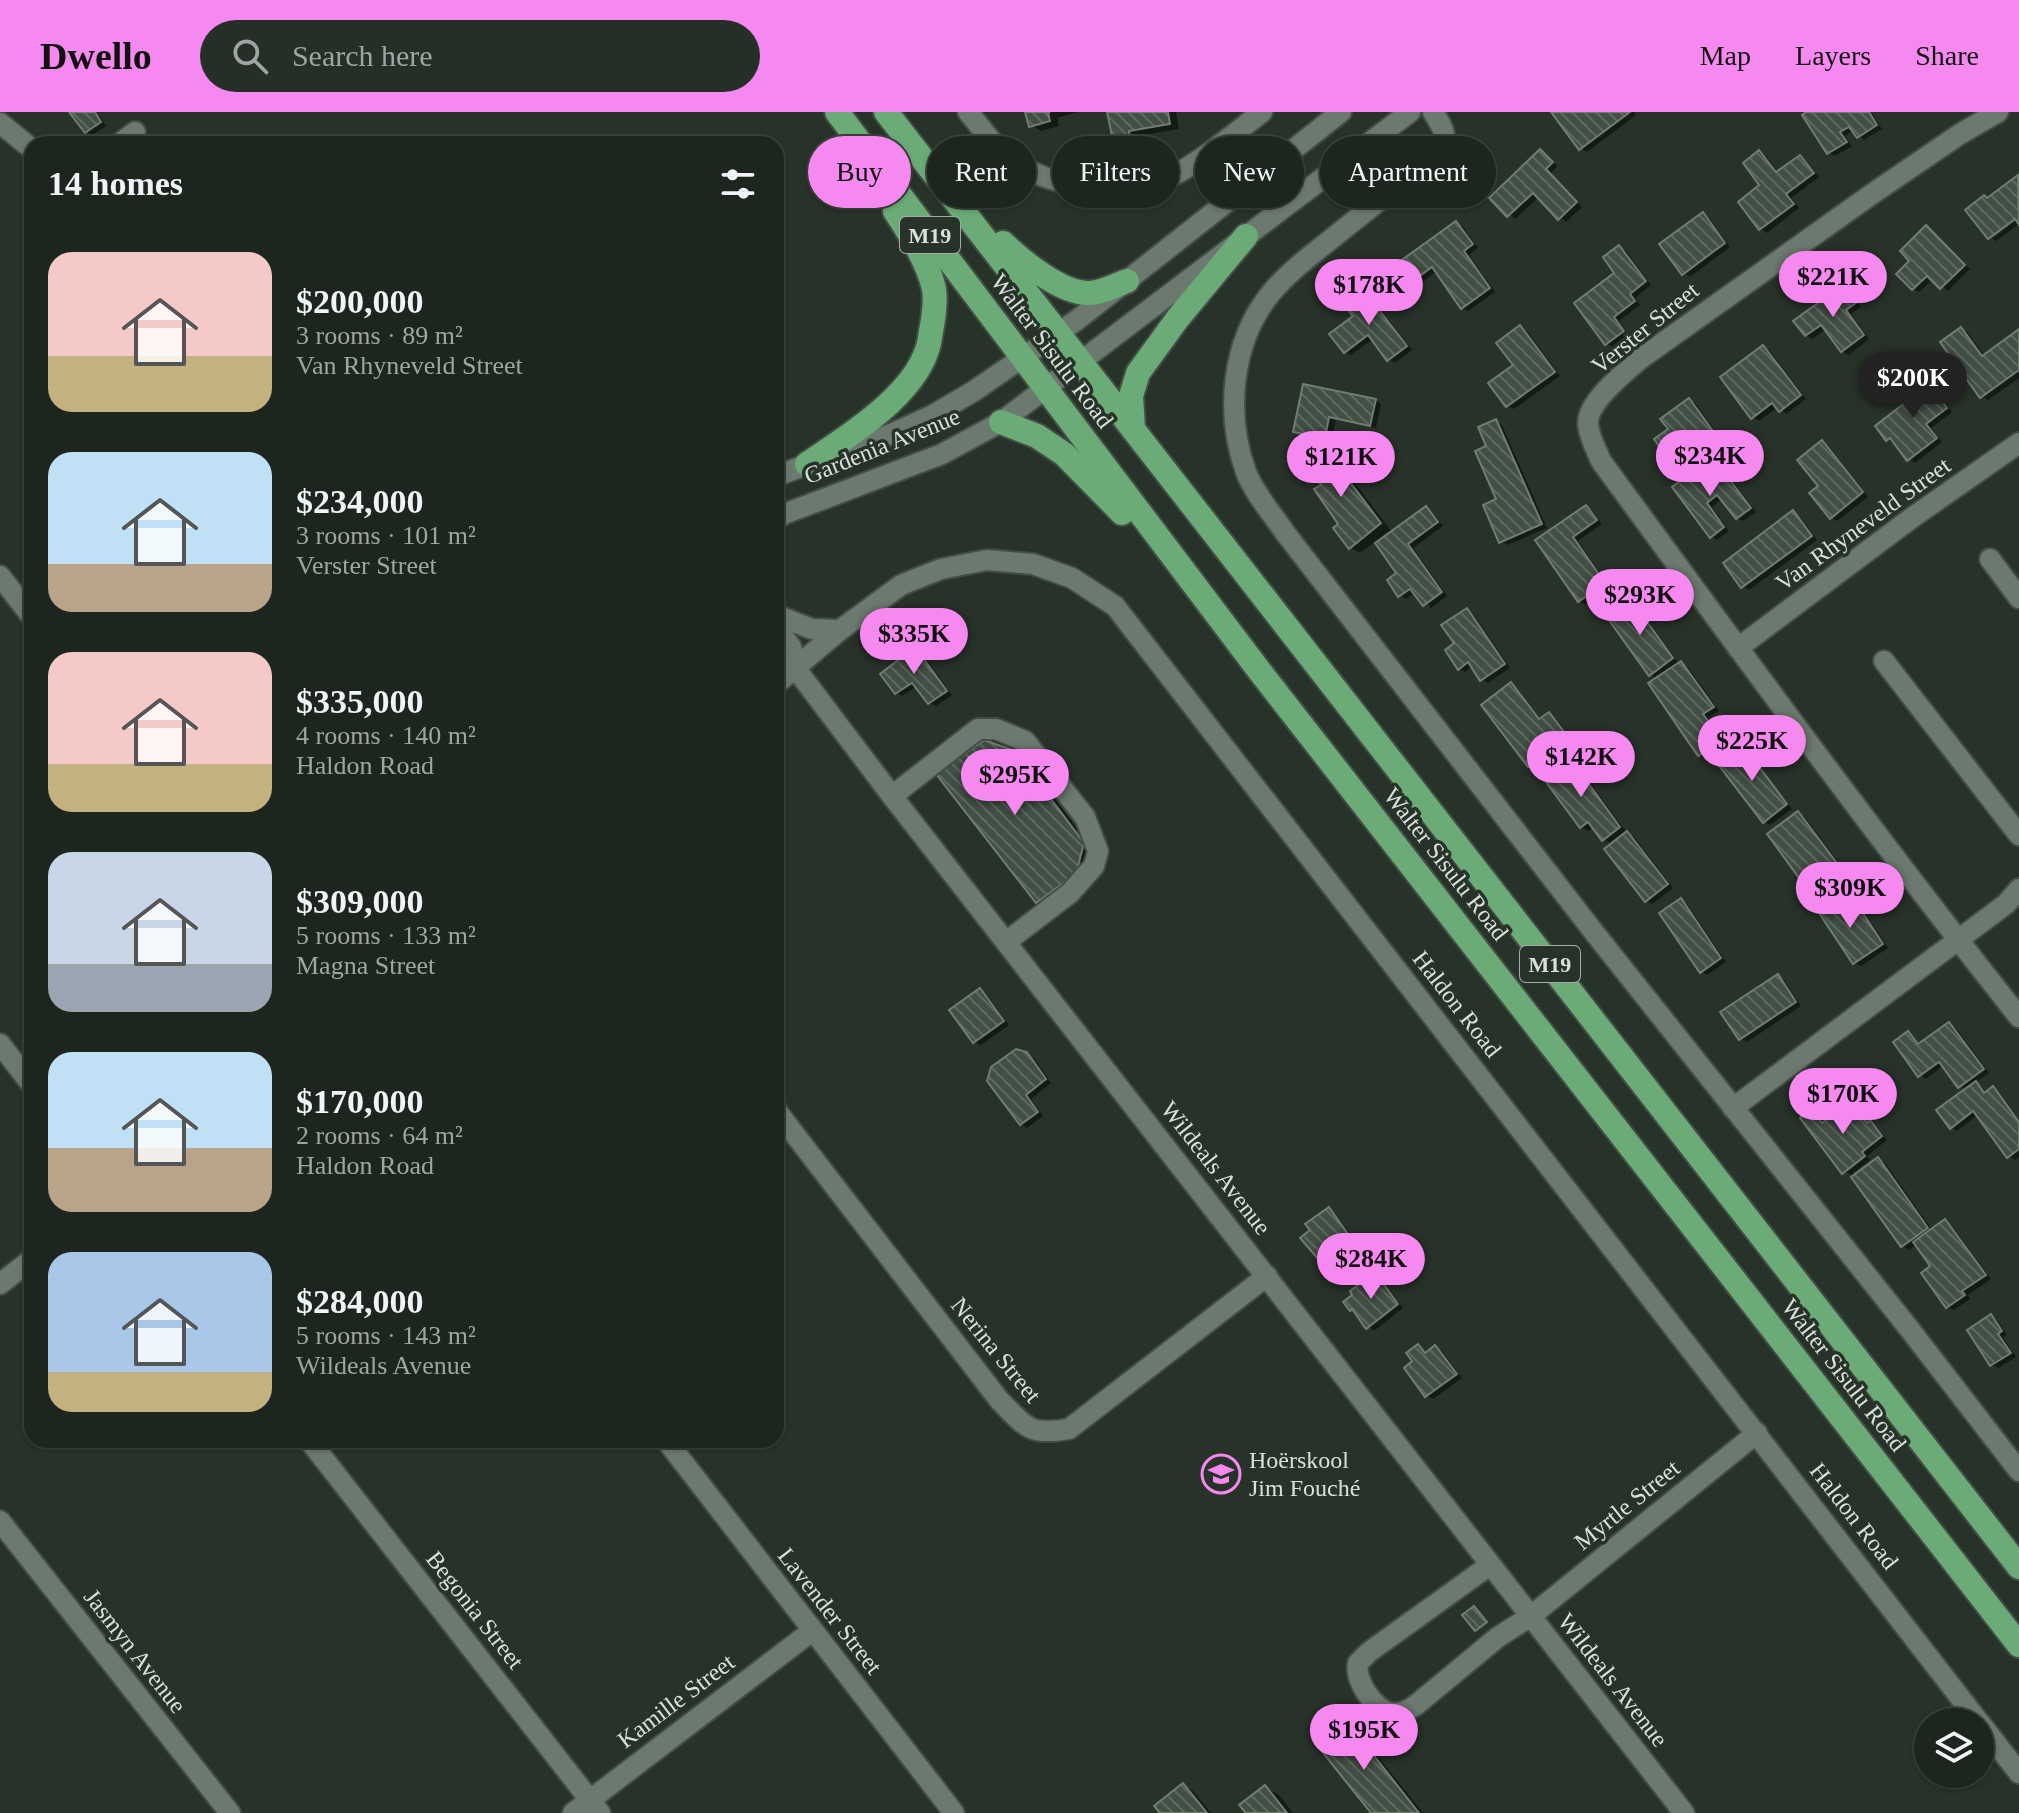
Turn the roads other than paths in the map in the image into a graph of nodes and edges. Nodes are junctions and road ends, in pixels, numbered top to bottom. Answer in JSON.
{"nodes":[{"id":1,"x":886,"y":112,"type":"edge"},
{"id":2,"x":968,"y":112,"type":"edge"},
{"id":3,"x":1262,"y":112,"type":"edge"},
{"id":4,"x":1341,"y":112,"type":"edge"},
{"id":5,"x":1410,"y":112,"type":"edge"},
{"id":6,"x":1433,"y":112,"type":"edge"},
{"id":7,"x":1998,"y":112,"type":"edge"},
{"id":8,"x":841,"y":117,"type":"edge"},
{"id":9,"x":0,"y":123,"type":"edge"},
{"id":10,"x":24,"y":142,"type":"edge"},
{"id":11,"x":927,"y":165,"type":"edge"},
{"id":12,"x":961,"y":208,"type":"edge"},
{"id":13,"x":968,"y":208,"type":"edge"},
{"id":14,"x":1246,"y":236,"type":"junction"},
{"id":15,"x":1127,"y":281,"type":"junction"},
{"id":16,"x":1060,"y":332,"type":"junction"},
{"id":17,"x":1021,"y":359,"type":"junction"},
{"id":18,"x":1082,"y":361,"type":"junction"},
{"id":19,"x":1045,"y":389,"type":"junction"},
{"id":20,"x":1001,"y":422,"type":"junction"},
{"id":21,"x":1133,"y":428,"type":"junction"},
{"id":22,"x":2019,"y":443,"type":"edge"},
{"id":23,"x":807,"y":464,"type":"junction"},
{"id":24,"x":784,"y":473,"type":"edge"},
{"id":25,"x":784,"y":515,"type":"edge"},
{"id":26,"x":1990,"y":559,"type":"dead end"},
{"id":27,"x":0,"y":576,"type":"edge"},
{"id":28,"x":2019,"y":598,"type":"edge"},
{"id":29,"x":24,"y":607,"type":"edge"},
{"id":30,"x":784,"y":619,"type":"edge"},
{"id":31,"x":840,"y":630,"type":"junction"},
{"id":32,"x":784,"y":638,"type":"edge"},
{"id":33,"x":1738,"y":648,"type":"junction"},
{"id":34,"x":784,"y":660,"type":"edge"},
{"id":35,"x":1884,"y":661,"type":"dead end"},
{"id":36,"x":796,"y":669,"type":"junction"},
{"id":37,"x":1258,"y":669,"type":"junction"},
{"id":38,"x":784,"y":678,"type":"edge"},
{"id":39,"x":892,"y":796,"type":"junction"},
{"id":40,"x":2019,"y":835,"type":"edge"},
{"id":41,"x":2019,"y":889,"type":"edge"},
{"id":42,"x":1958,"y":940,"type":"junction"},
{"id":43,"x":1006,"y":942,"type":"junction"},
{"id":44,"x":2019,"y":1017,"type":"edge"},
{"id":45,"x":0,"y":1044,"type":"edge"},
{"id":46,"x":24,"y":1075,"type":"edge"},
{"id":47,"x":1733,"y":1108,"type":"junction"},
{"id":48,"x":784,"y":1120,"type":"edge"},
{"id":49,"x":24,"y":1265,"type":"edge"},
{"id":50,"x":1267,"y":1276,"type":"junction"},
{"id":51,"x":0,"y":1284,"type":"edge"},
{"id":52,"x":1757,"y":1433,"type":"junction"},
{"id":53,"x":315,"y":1448,"type":"edge"},
{"id":54,"x":672,"y":1448,"type":"edge"},
{"id":55,"x":2019,"y":1471,"type":"edge"},
{"id":56,"x":0,"y":1521,"type":"edge"},
{"id":57,"x":1490,"y":1565,"type":"junction"},
{"id":58,"x":2019,"y":1567,"type":"edge"},
{"id":59,"x":1531,"y":1616,"type":"junction"},
{"id":60,"x":812,"y":1631,"type":"junction"},
{"id":61,"x":2019,"y":1645,"type":"edge"},
{"id":62,"x":1969,"y":1708,"type":"edge"},
{"id":63,"x":1994,"y":1740,"type":"edge"},
{"id":64,"x":2019,"y":1773,"type":"edge"},
{"id":65,"x":595,"y":1806,"type":"edge"},
{"id":66,"x":230,"y":1813,"type":"edge"},
{"id":67,"x":573,"y":1813,"type":"edge"},
{"id":68,"x":954,"y":1813,"type":"edge"},
{"id":69,"x":1684,"y":1813,"type":"edge"}],
"edges":[{"from":1,"to":11,"type":"highway","name":"Walter Sisulu Road","number":"M19"},
{"from":2,"to":3,"type":"street"},
{"from":4,"to":15,"type":"street","name":"Gardenia Avenue"},
{"from":5,"to":14,"type":"street","name":"Gardenia Avenue"},
{"from":6,"to":47,"type":"street"},
{"from":7,"to":33,"type":"street","name":"Verster Street"},
{"from":8,"to":17,"type":"highway","name":"Walter Sisulu Road","number":"M19"},
{"from":8,"to":23,"type":"highway"},
{"from":9,"to":10,"type":"street"},
{"from":12,"to":16,"type":"highway","name":"Walter Sisulu Road","number":"M19"},
{"from":13,"to":15,"type":"highway"},
{"from":14,"to":18,"type":"street","name":"Gardenia Avenue"},
{"from":14,"to":21,"type":"highway"},
{"from":15,"to":16,"type":"street","name":"Gardenia Avenue"},
{"from":16,"to":17,"type":"street","name":"Gardenia Avenue"},
{"from":16,"to":18,"type":"highway","name":"Walter Sisulu Road","number":"M19"},
{"from":17,"to":19,"type":"highway","name":"Walter Sisulu Road","number":"M19"},
{"from":17,"to":23,"type":"street","name":"Gardenia Avenue"},
{"from":18,"to":19,"type":"street","name":"Gardenia Avenue"},
{"from":18,"to":21,"type":"highway","name":"Walter Sisulu Road","number":"M19"},
{"from":19,"to":20,"type":"street","name":"Gardenia Avenue"},
{"from":19,"to":37,"type":"highway","name":"Walter Sisulu Road","number":"M19"},
{"from":20,"to":25,"type":"street","name":"Gardenia Avenue"},
{"from":20,"to":37,"type":"highway"},
{"from":21,"to":58,"type":"highway","name":"Walter Sisulu Road","number":"M19"},
{"from":22,"to":33,"type":"street","name":"Van Rhyneveld Street"},
{"from":23,"to":24,"type":"street","name":"Gardenia Avenue"},
{"from":26,"to":28,"type":"street"},
{"from":27,"to":29,"type":"street"},
{"from":30,"to":31,"type":"street"},
{"from":31,"to":36,"type":"street","name":"Haldon Road"},
{"from":31,"to":52,"type":"street","name":"Haldon Road"},
{"from":32,"to":36,"type":"street"},
{"from":33,"to":42,"type":"street","name":"Verster Street"},
{"from":34,"to":36,"type":"street"},
{"from":35,"to":40,"type":"street"},
{"from":36,"to":38,"type":"street"},
{"from":36,"to":39,"type":"street","name":"Wildeals Avenue"},
{"from":37,"to":61,"type":"highway","name":"Walter Sisulu Road","number":"M19"},
{"from":39,"to":43,"type":"street","name":"Wildeals Avenue"},
{"from":39,"to":43,"type":"street"},
{"from":41,"to":42,"type":"street"},
{"from":42,"to":44,"type":"street","name":"Verster Street"},
{"from":42,"to":47,"type":"street"},
{"from":43,"to":50,"type":"street","name":"Wildeals Avenue"},
{"from":45,"to":46,"type":"street"},
{"from":47,"to":55,"type":"street"},
{"from":48,"to":50,"type":"street","name":"Nerina Street"},
{"from":49,"to":51,"type":"street"},
{"from":50,"to":57,"type":"street","name":"Wildeals Avenue"},
{"from":52,"to":59,"type":"street","name":"Myrtle Street"},
{"from":52,"to":62,"type":"street","name":"Haldon Road"},
{"from":53,"to":65,"type":"street","name":"Begonia Street"},
{"from":54,"to":60,"type":"street","name":"Lavender Street"},
{"from":56,"to":66,"type":"street","name":"Jasmyn Avenue"},
{"from":57,"to":59,"type":"street","name":"Wildeals Avenue"},
{"from":57,"to":59,"type":"street","name":"Myrtle Street"},
{"from":59,"to":69,"type":"street","name":"Wildeals Avenue"},
{"from":60,"to":65,"type":"street","name":"Kamille Street"},
{"from":60,"to":68,"type":"street","name":"Lavender Street"},
{"from":63,"to":64,"type":"street","name":"Haldon Road"},
{"from":65,"to":67,"type":"street","name":"Kamille Street"}]}
